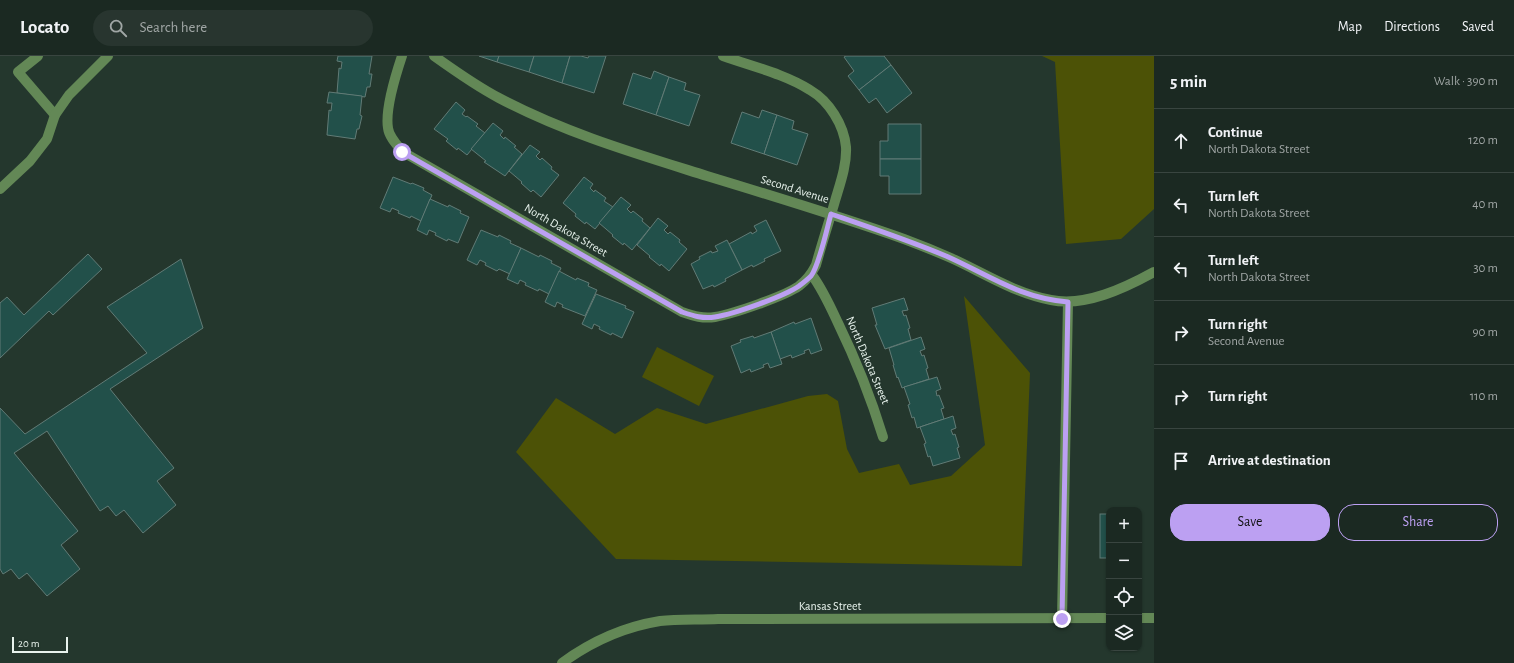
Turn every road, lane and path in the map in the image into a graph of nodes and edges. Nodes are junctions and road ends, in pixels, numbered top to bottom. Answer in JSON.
{"nodes":[{"id":1,"x":38,"y":56,"type":"edge"},
{"id":2,"x":108,"y":56,"type":"edge"},
{"id":3,"x":402,"y":56,"type":"edge"},
{"id":4,"x":434,"y":56,"type":"edge"},
{"id":5,"x":722,"y":56,"type":"edge"},
{"id":6,"x":55,"y":115,"type":"junction"},
{"id":7,"x":0,"y":189,"type":"edge"},
{"id":8,"x":831,"y":214,"type":"junction"},
{"id":9,"x":1154,"y":272,"type":"edge"},
{"id":10,"x":812,"y":275,"type":"junction"},
{"id":11,"x":1068,"y":302,"type":"junction"},
{"id":12,"x":883,"y":437,"type":"dead end"},
{"id":13,"x":1106,"y":618,"type":"edge"},
{"id":14,"x":1142,"y":618,"type":"edge"},
{"id":15,"x":1154,"y":618,"type":"edge"},
{"id":16,"x":1062,"y":619,"type":"junction"},
{"id":17,"x":562,"y":663,"type":"edge"}],
"edges":[{"from":1,"to":6,"type":"street"},
{"from":2,"to":6,"type":"street"},
{"from":3,"to":10,"type":"street","name":"North Dakota Street"},
{"from":4,"to":8,"type":"street","name":"Second Avenue"},
{"from":5,"to":8,"type":"street"},
{"from":6,"to":7,"type":"street"},
{"from":8,"to":10,"type":"street"},
{"from":8,"to":11,"type":"street","name":"Second Avenue"},
{"from":9,"to":11,"type":"street","name":"Second Avenue"},
{"from":10,"to":12,"type":"street","name":"North Dakota Street"},
{"from":11,"to":16,"type":"street"},
{"from":13,"to":16,"type":"street","name":"Kansas Street"},
{"from":14,"to":15,"type":"street"},
{"from":16,"to":17,"type":"street","name":"Kansas Street"}]}
